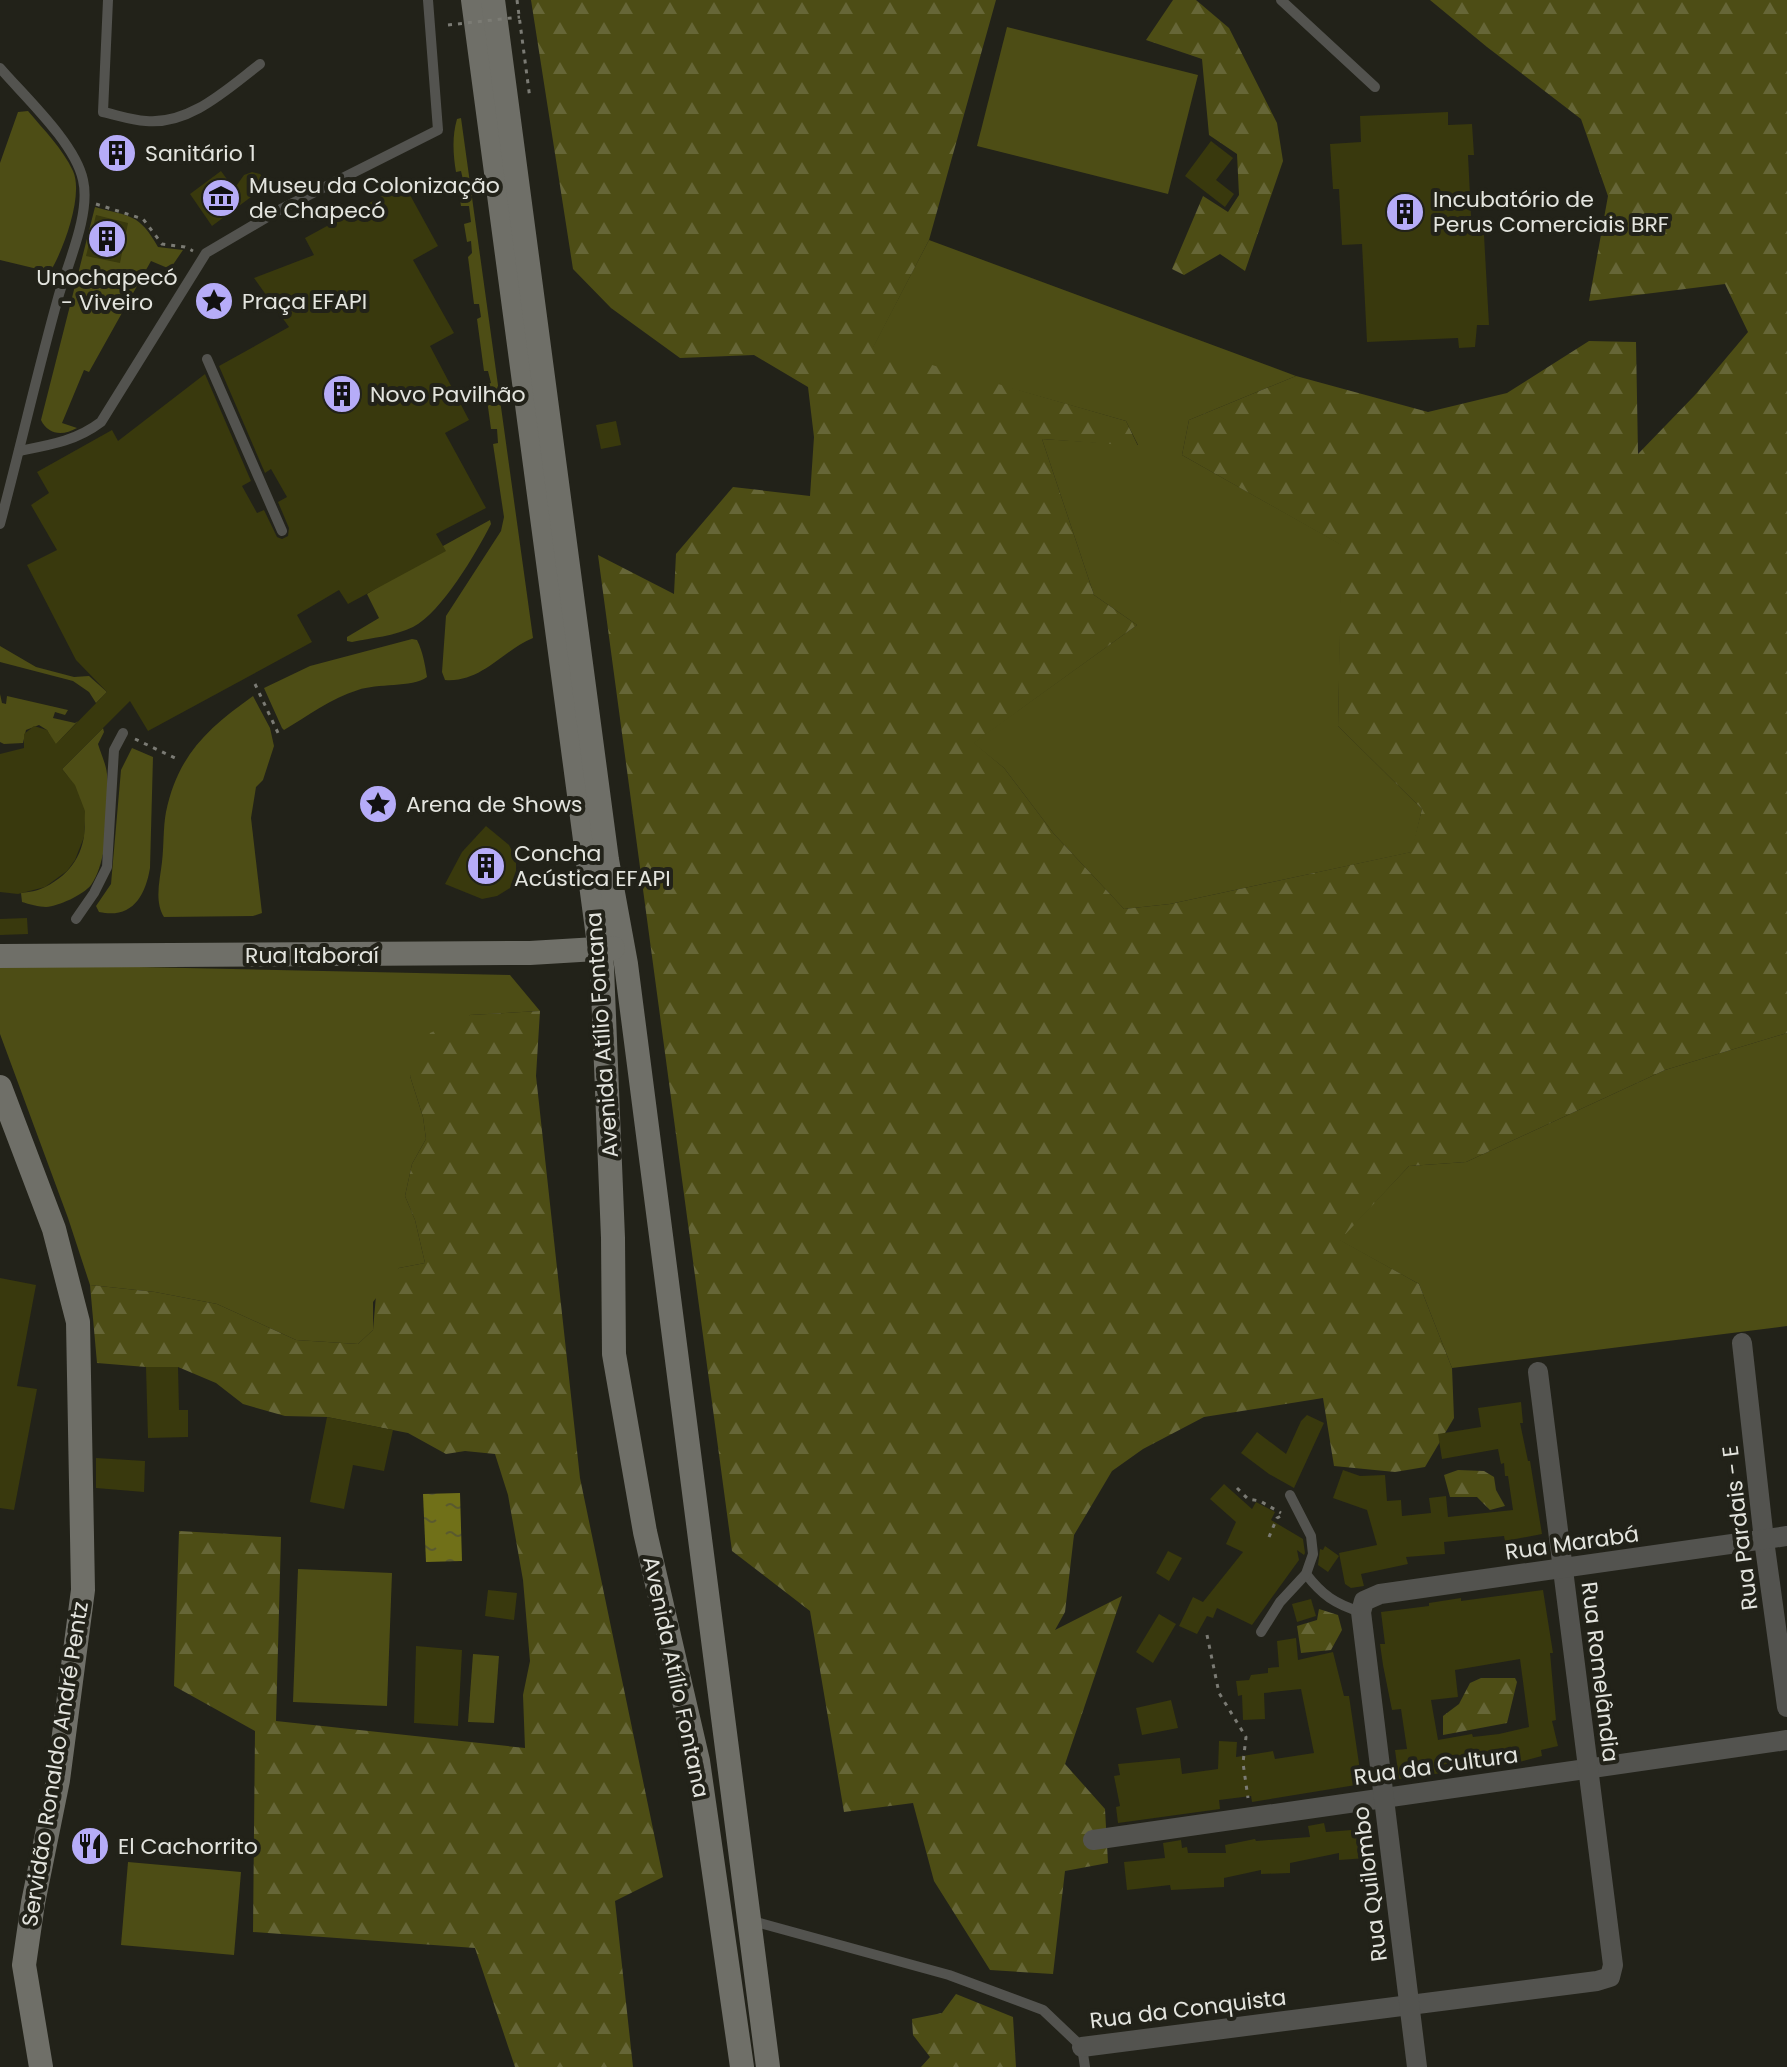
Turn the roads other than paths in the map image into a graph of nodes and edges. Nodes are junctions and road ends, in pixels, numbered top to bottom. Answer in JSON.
{"nodes":[{"id":1,"x":108,"y":0,"type":"edge"},
{"id":2,"x":428,"y":0,"type":"edge"},
{"id":3,"x":473,"y":0,"type":"edge"},
{"id":4,"x":493,"y":0,"type":"edge"},
{"id":5,"x":1281,"y":0,"type":"edge"},
{"id":6,"x":260,"y":64,"type":"dead end"},
{"id":7,"x":0,"y":68,"type":"edge"},
{"id":8,"x":1375,"y":87,"type":"dead end"},
{"id":9,"x":207,"y":359,"type":"dead end"},
{"id":10,"x":19,"y":451,"type":"junction"},
{"id":11,"x":0,"y":524,"type":"edge"},
{"id":12,"x":282,"y":531,"type":"dead end"},
{"id":13,"x":123,"y":733,"type":"road end"},
{"id":14,"x":76,"y":919,"type":"dead end"},
{"id":15,"x":611,"y":948,"type":"junction"},
{"id":16,"x":0,"y":956,"type":"edge"},
{"id":17,"x":0,"y":1087,"type":"edge"},
{"id":18,"x":1742,"y":1343,"type":"dead end"},
{"id":19,"x":1538,"y":1372,"type":"dead end"},
{"id":20,"x":1290,"y":1495,"type":"dead end"},
{"id":21,"x":1787,"y":1536,"type":"edge"},
{"id":22,"x":1764,"y":1540,"type":"junction"},
{"id":23,"x":1563,"y":1569,"type":"junction"},
{"id":24,"x":1306,"y":1574,"type":"junction"},
{"id":25,"x":1362,"y":1607,"type":"junction"},
{"id":26,"x":1261,"y":1632,"type":"dead end"},
{"id":27,"x":1787,"y":1707,"type":"edge"},
{"id":28,"x":1787,"y":1740,"type":"edge"},
{"id":29,"x":1588,"y":1769,"type":"junction"},
{"id":30,"x":1384,"y":1798,"type":"junction"},
{"id":31,"x":1093,"y":1840,"type":"dead end"},
{"id":32,"x":749,"y":1920,"type":"junction"},
{"id":33,"x":1610,"y":1977,"type":"joint"},
{"id":34,"x":1409,"y":2004,"type":"junction"},
{"id":35,"x":1084,"y":2057,"type":"edge"},
{"id":36,"x":41,"y":2067,"type":"edge"},
{"id":37,"x":742,"y":2067,"type":"edge"},
{"id":38,"x":768,"y":2067,"type":"edge"},
{"id":39,"x":1417,"y":2067,"type":"edge"}],
"edges":[{"from":1,"to":6,"type":"lane"},
{"from":2,"to":10,"type":"lane"},
{"from":3,"to":15,"type":"main road","name":"Avenida Atílio Fontana"},
{"from":4,"to":15,"type":"main road","name":"Avenida Atílio Fontana"},
{"from":5,"to":8,"type":"lane"},
{"from":7,"to":10,"type":"lane"},
{"from":9,"to":12,"type":"lane"},
{"from":10,"to":11,"type":"lane"},
{"from":13,"to":14,"type":"lane"},
{"from":15,"to":16,"type":"main road","name":"Rua Itaboraí"},
{"from":15,"to":32,"type":"main road","name":"Avenida Atílio Fontana"},
{"from":15,"to":37,"type":"main road","name":"Avenida Atílio Fontana"},
{"from":17,"to":36,"type":"main road","name":"Servidão Ronaldo André Pentz"},
{"from":18,"to":22,"type":"street","name":"Rua Pardais - E"},
{"from":19,"to":23,"type":"street","name":"Rua Romelândia"},
{"from":20,"to":24,"type":"lane"},
{"from":21,"to":22,"type":"street","name":"Rua Marabá"},
{"from":22,"to":23,"type":"street","name":"Rua Marabá"},
{"from":22,"to":27,"type":"street","name":"Rua Pardais - E"},
{"from":23,"to":25,"type":"street","name":"Rua Marabá"},
{"from":23,"to":29,"type":"street","name":"Rua Romelândia"},
{"from":24,"to":25,"type":"lane"},
{"from":24,"to":26,"type":"lane"},
{"from":25,"to":30,"type":"street","name":"Rua Quilombo"},
{"from":28,"to":29,"type":"street","name":"Rua da Cultura"},
{"from":29,"to":30,"type":"street","name":"Rua da Cultura"},
{"from":29,"to":33,"type":"street","name":"Rua Romelândia"},
{"from":30,"to":31,"type":"street","name":"Rua da Cultura"},
{"from":30,"to":34,"type":"street","name":"Rua Quilombo"},
{"from":32,"to":35,"type":"lane","name":"Rua da Conquista"},
{"from":32,"to":38,"type":"main road","name":"Avenida Atílio Fontana"},
{"from":33,"to":34,"type":"street","name":"Rua da Conquista"},
{"from":34,"to":35,"type":"street","name":"Rua da Conquista"},
{"from":34,"to":39,"type":"street","name":"Rua Quilombo"}]}
